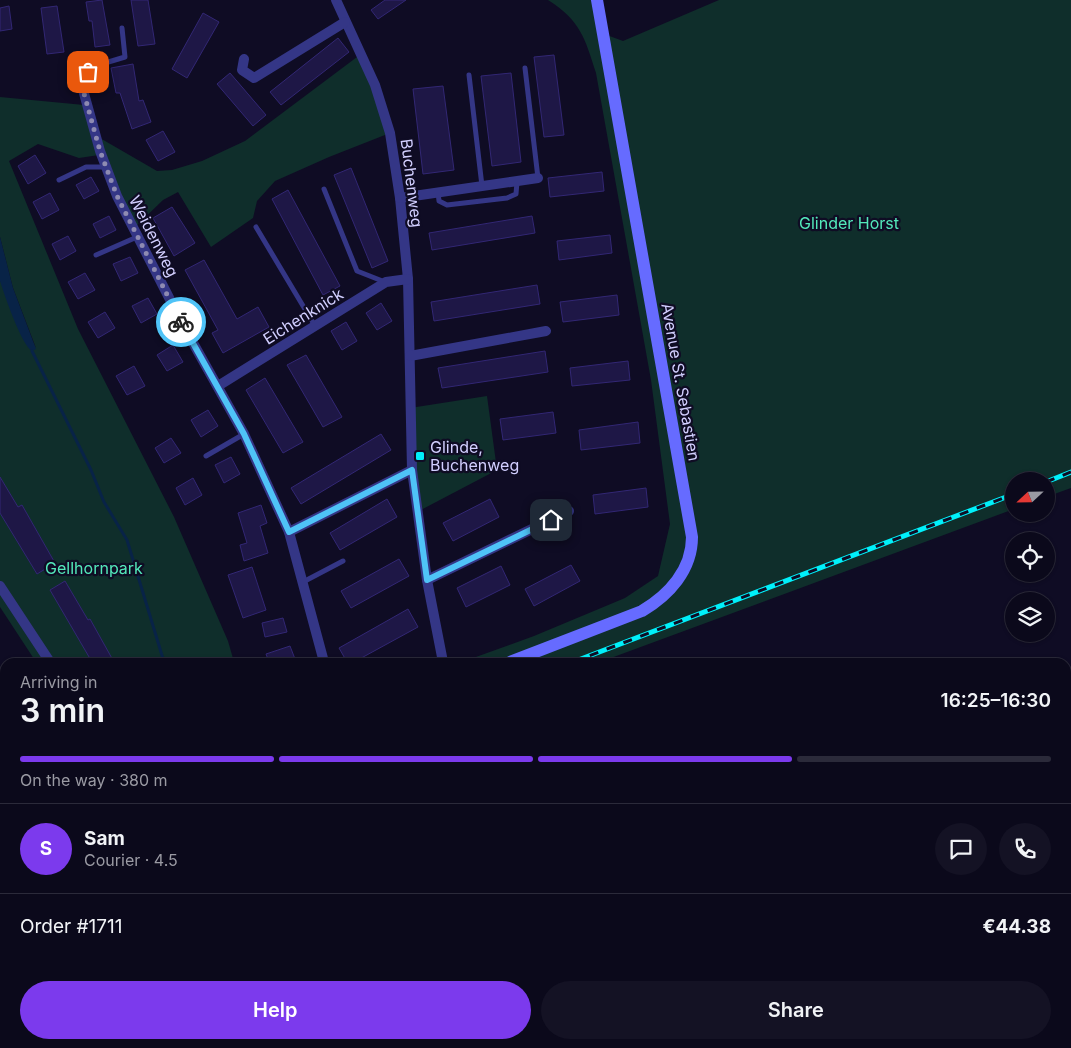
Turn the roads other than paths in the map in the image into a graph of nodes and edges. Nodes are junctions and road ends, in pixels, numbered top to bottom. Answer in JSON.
{"nodes":[{"id":1,"x":337,"y":0,"type":"edge"},
{"id":2,"x":597,"y":0,"type":"edge"},
{"id":3,"x":345,"y":22,"type":"junction"},
{"id":4,"x":122,"y":28,"type":"dead end"},
{"id":5,"x":244,"y":59,"type":"dead end"},
{"id":6,"x":525,"y":68,"type":"dead end"},
{"id":7,"x":469,"y":75,"type":"dead end"},
{"id":8,"x":80,"y":79,"type":"joint"},
{"id":9,"x":106,"y":168,"type":"junction"},
{"id":10,"x":538,"y":178,"type":"joint"},
{"id":11,"x":59,"y":180,"type":"dead end"},
{"id":12,"x":517,"y":182,"type":"junction"},
{"id":13,"x":482,"y":186,"type":"junction"},
{"id":14,"x":324,"y":189,"type":"dead end"},
{"id":15,"x":438,"y":192,"type":"junction"},
{"id":16,"x":400,"y":198,"type":"junction"},
{"id":17,"x":256,"y":227,"type":"dead end"},
{"id":18,"x":137,"y":236,"type":"junction"},
{"id":19,"x":96,"y":255,"type":"dead end"},
{"id":20,"x":408,"y":278,"type":"junction"},
{"id":21,"x":386,"y":282,"type":"junction"},
{"id":22,"x":315,"y":326,"type":"junction"},
{"id":23,"x":546,"y":331,"type":"dead end"},
{"id":24,"x":410,"y":356,"type":"junction"},
{"id":25,"x":218,"y":386,"type":"junction"},
{"id":26,"x":244,"y":434,"type":"junction"},
{"id":27,"x":206,"y":456,"type":"dead end"},
{"id":28,"x":412,"y":470,"type":"junction"},
{"id":29,"x":569,"y":511,"type":"dead end"},
{"id":30,"x":289,"y":532,"type":"junction"},
{"id":31,"x":343,"y":561,"type":"dead end"},
{"id":32,"x":427,"y":580,"type":"junction"},
{"id":33,"x":303,"y":582,"type":"junction"},
{"id":34,"x":0,"y":586,"type":"edge"},
{"id":35,"x":47,"y":658,"type":"edge"},
{"id":36,"x":323,"y":658,"type":"edge"},
{"id":37,"x":442,"y":658,"type":"edge"},
{"id":38,"x":520,"y":658,"type":"edge"}],
"edges":[{"from":1,"to":3,"type":"street","name":"Buchenweg"},
{"from":2,"to":38,"type":"main road","name":"Avenue St. Sebastien"},
{"from":3,"to":5,"type":"street"},
{"from":3,"to":16,"type":"street","name":"Buchenweg"},
{"from":4,"to":8,"type":"lane"},
{"from":6,"to":10,"type":"lane"},
{"from":7,"to":13,"type":"lane"},
{"from":8,"to":9,"type":"street","name":"Weidenweg"},
{"from":9,"to":11,"type":"lane"},
{"from":9,"to":18,"type":"street","name":"Weidenweg"},
{"from":10,"to":12,"type":"street"},
{"from":12,"to":13,"type":"street"},
{"from":12,"to":15,"type":"lane"},
{"from":13,"to":15,"type":"street"},
{"from":14,"to":21,"type":"lane"},
{"from":15,"to":16,"type":"street"},
{"from":16,"to":20,"type":"street","name":"Buchenweg"},
{"from":17,"to":22,"type":"lane"},
{"from":18,"to":19,"type":"lane"},
{"from":18,"to":25,"type":"street","name":"Weidenweg"},
{"from":20,"to":21,"type":"street","name":"Eichenknick"},
{"from":20,"to":24,"type":"street","name":"Buchenweg"},
{"from":21,"to":22,"type":"street","name":"Eichenknick"},
{"from":22,"to":25,"type":"street","name":"Eichenknick"},
{"from":23,"to":24,"type":"street"},
{"from":24,"to":28,"type":"street","name":"Buchenweg"},
{"from":25,"to":26,"type":"street","name":"Weidenweg"},
{"from":26,"to":27,"type":"lane"},
{"from":26,"to":30,"type":"street","name":"Weidenweg"},
{"from":28,"to":30,"type":"street"},
{"from":28,"to":32,"type":"street","name":"Buchenweg"},
{"from":29,"to":32,"type":"street"},
{"from":30,"to":33,"type":"street","name":"Weidenweg"},
{"from":31,"to":33,"type":"lane"},
{"from":32,"to":37,"type":"street","name":"Buchenweg"},
{"from":33,"to":36,"type":"street","name":"Weidenweg"},
{"from":34,"to":35,"type":"street"}]}
